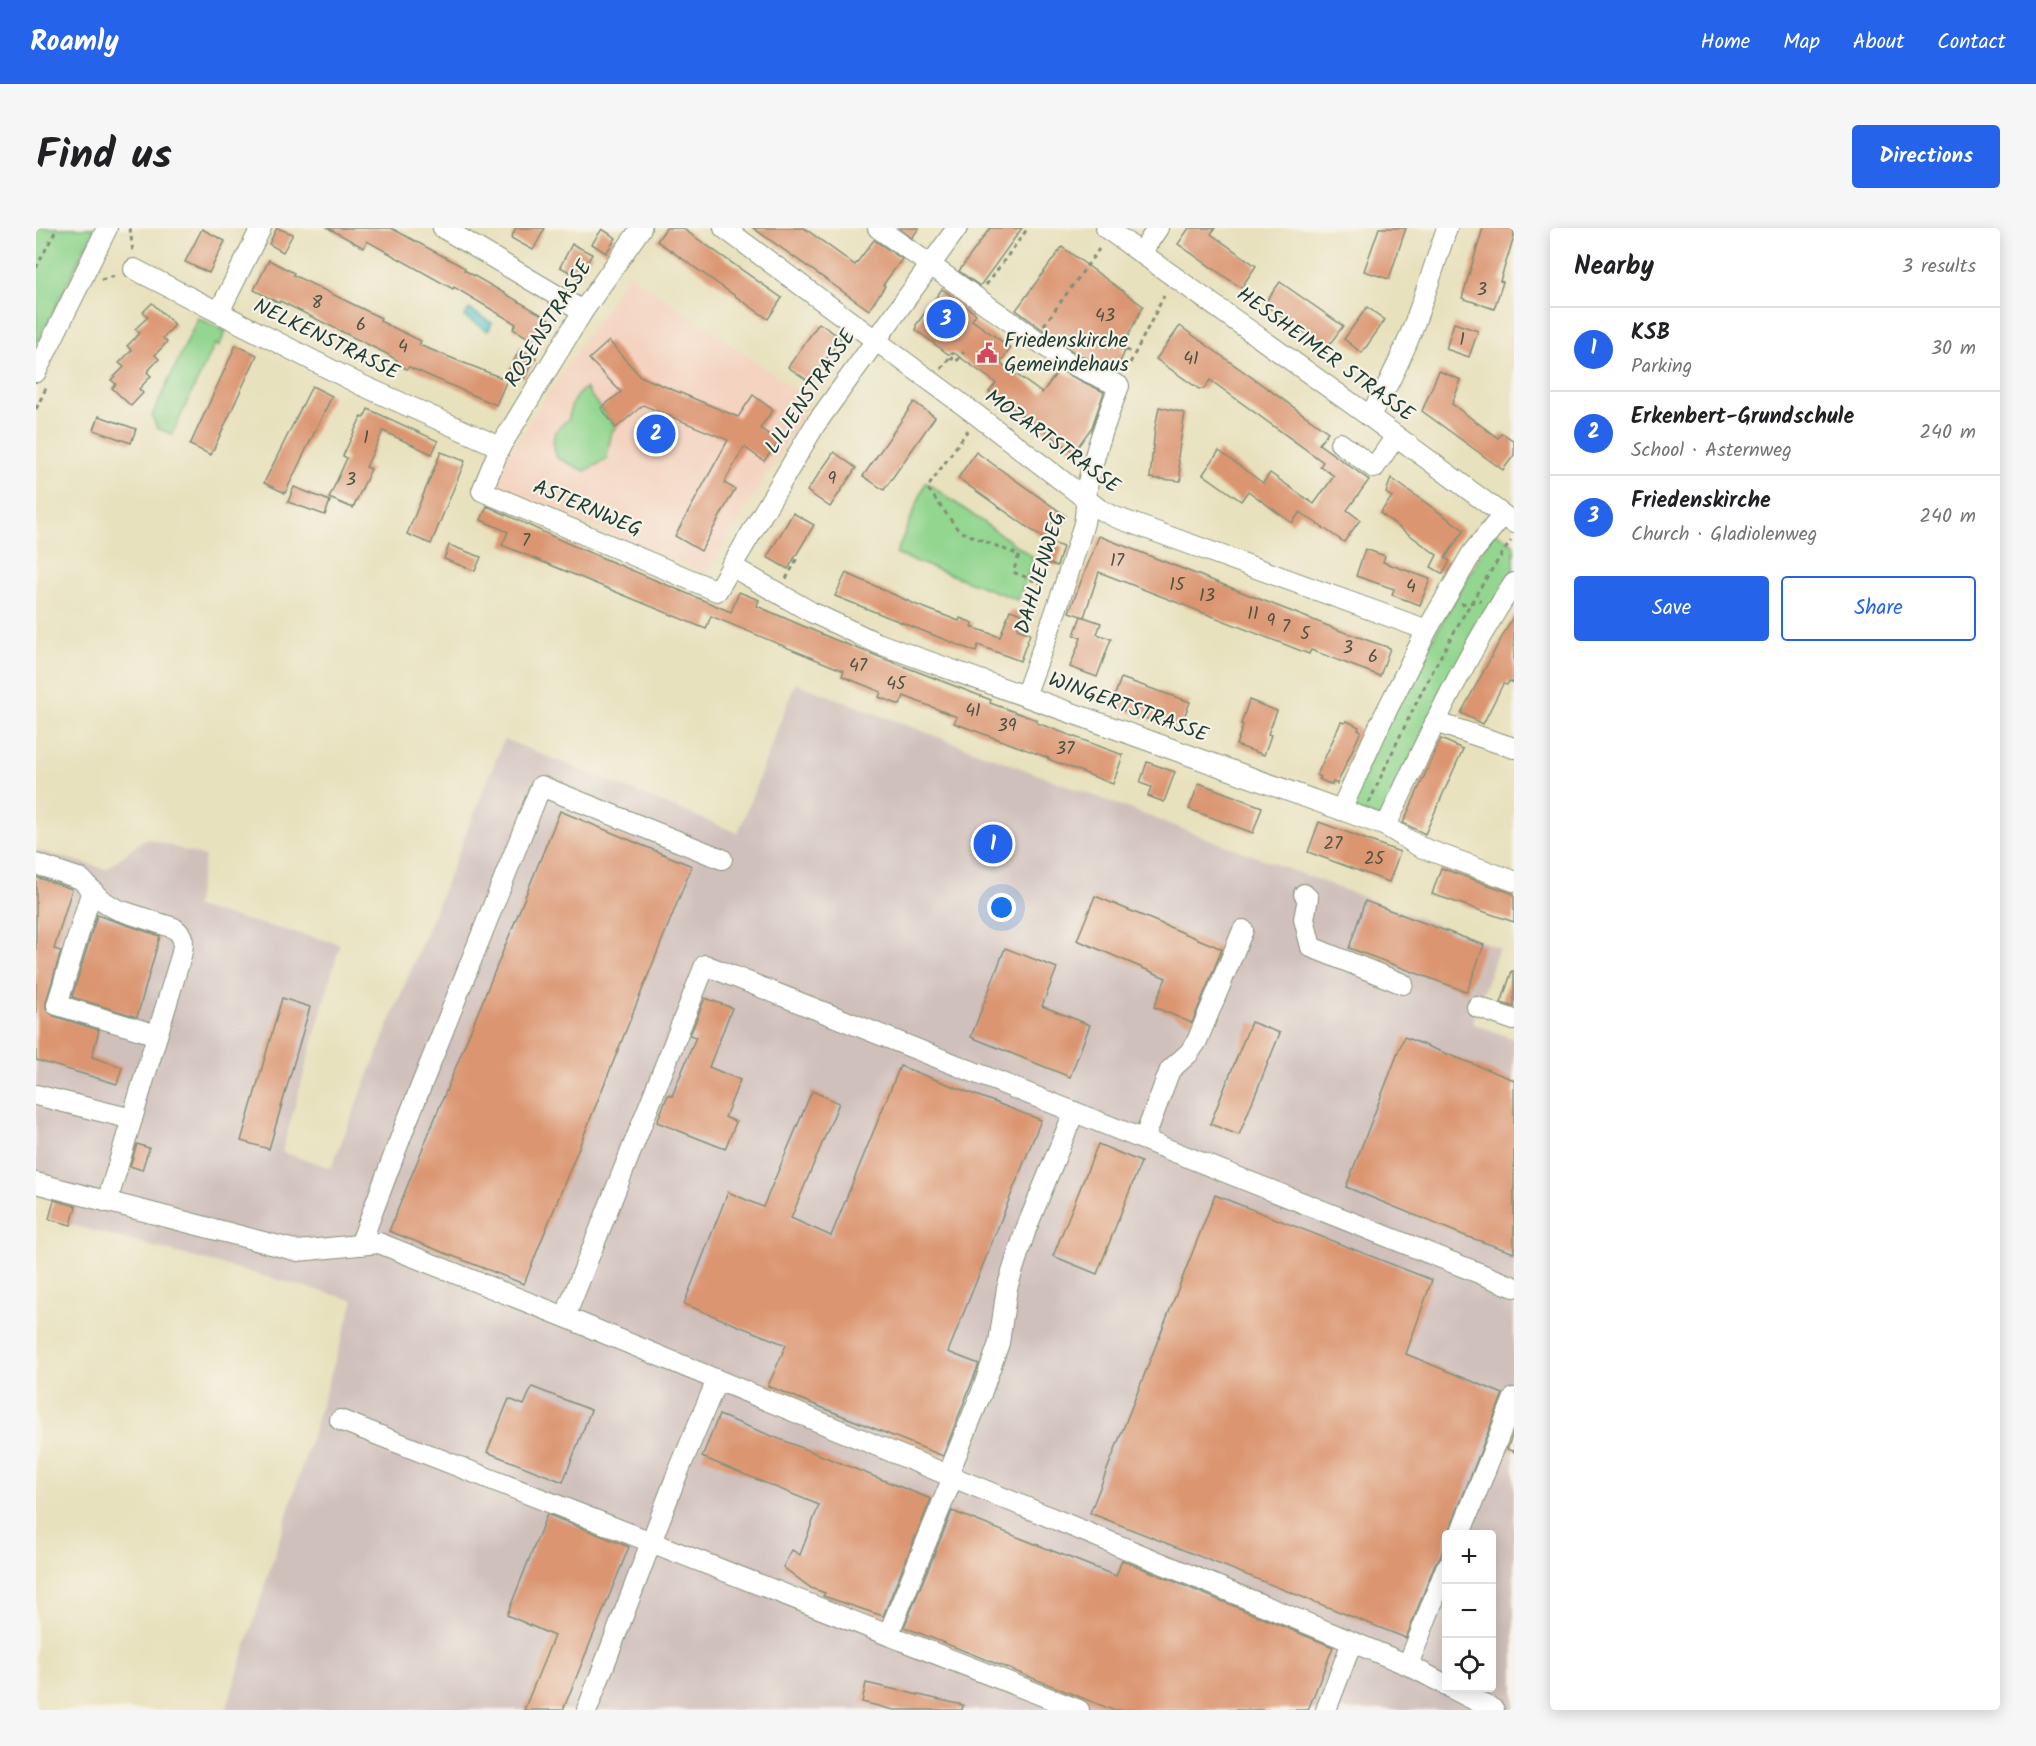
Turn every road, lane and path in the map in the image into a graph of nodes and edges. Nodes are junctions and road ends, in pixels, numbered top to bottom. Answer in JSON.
{"nodes":[{"id":1,"x":57,"y":228,"type":"edge"},
{"id":2,"x":107,"y":228,"type":"edge"},
{"id":3,"x":261,"y":228,"type":"edge"},
{"id":4,"x":443,"y":228,"type":"edge"},
{"id":5,"x":641,"y":228,"type":"edge"},
{"id":6,"x":724,"y":228,"type":"edge"},
{"id":7,"x":878,"y":228,"type":"edge"},
{"id":8,"x":957,"y":228,"type":"edge"},
{"id":9,"x":1028,"y":228,"type":"edge"},
{"id":10,"x":1106,"y":228,"type":"edge"},
{"id":11,"x":1158,"y":228,"type":"edge"},
{"id":12,"x":1447,"y":228,"type":"edge"},
{"id":13,"x":1099,"y":249,"type":"dead end"},
{"id":14,"x":1141,"y":253,"type":"junction"},
{"id":15,"x":930,"y":265,"type":"junction"},
{"id":16,"x":36,"y":268,"type":"edge"},
{"id":17,"x":135,"y":269,"type":"dead end"},
{"id":18,"x":1068,"y":282,"type":"dead end"},
{"id":19,"x":1072,"y":285,"type":"junction"},
{"id":20,"x":1164,"y":296,"type":"dead end"},
{"id":21,"x":976,"y":298,"type":"junction"},
{"id":22,"x":583,"y":311,"type":"junction"},
{"id":23,"x":219,"y":312,"type":"junction"},
{"id":24,"x":1034,"y":338,"type":"junction"},
{"id":25,"x":875,"y":340,"type":"junction"},
{"id":26,"x":1110,"y":345,"type":"dead end"},
{"id":27,"x":964,"y":352,"type":"dead end"},
{"id":28,"x":1135,"y":354,"type":"junction"},
{"id":29,"x":950,"y":357,"type":"dead end"},
{"id":30,"x":36,"y":372,"type":"edge"},
{"id":31,"x":1119,"y":386,"type":"junction"},
{"id":32,"x":978,"y":416,"type":"junction"},
{"id":33,"x":1370,"y":416,"type":"junction"},
{"id":34,"x":1396,"y":436,"type":"junction"},
{"id":35,"x":1340,"y":443,"type":"dead end"},
{"id":36,"x":500,"y":447,"type":"junction"},
{"id":37,"x":1085,"y":499,"type":"junction"},
{"id":38,"x":1509,"y":519,"type":"edge"},
{"id":39,"x":1514,"y":537,"type":"edge"},
{"id":40,"x":796,"y":556,"type":"dead end"},
{"id":41,"x":731,"y":566,"type":"junction"},
{"id":42,"x":1027,"y":578,"type":"dead end"},
{"id":43,"x":1509,"y":590,"type":"edge"},
{"id":44,"x":717,"y":591,"type":"joint"},
{"id":45,"x":778,"y":594,"type":"junction"},
{"id":46,"x":1470,"y":603,"type":"junction"},
{"id":47,"x":1441,"y":606,"type":"junction"},
{"id":48,"x":1427,"y":630,"type":"junction"},
{"id":49,"x":1025,"y":696,"type":"junction"},
{"id":50,"x":1435,"y":722,"type":"junction"},
{"id":51,"x":1514,"y":748,"type":"edge"},
{"id":52,"x":1341,"y":810,"type":"junction"},
{"id":53,"x":1362,"y":818,"type":"junction"},
{"id":54,"x":1386,"y":826,"type":"junction"},
{"id":55,"x":722,"y":859,"type":"dead end"},
{"id":56,"x":36,"y":864,"type":"edge"},
{"id":57,"x":1514,"y":881,"type":"edge"},
{"id":58,"x":92,"y":890,"type":"junction"},
{"id":59,"x":1304,"y":894,"type":"dead end"},
{"id":60,"x":1243,"y":930,"type":"dead end"},
{"id":61,"x":1403,"y":984,"type":"dead end"},
{"id":62,"x":1477,"y":1007,"type":"dead end"},
{"id":63,"x":1514,"y":1020,"type":"edge"},
{"id":64,"x":158,"y":1035,"type":"junction"},
{"id":65,"x":36,"y":1095,"type":"edge"},
{"id":66,"x":1074,"y":1112,"type":"junction"},
{"id":67,"x":132,"y":1119,"type":"junction"},
{"id":68,"x":1144,"y":1139,"type":"junction"},
{"id":69,"x":36,"y":1183,"type":"edge"},
{"id":70,"x":107,"y":1202,"type":"junction"},
{"id":71,"x":360,"y":1245,"type":"junction"},
{"id":72,"x":1514,"y":1287,"type":"edge"},
{"id":73,"x":565,"y":1317,"type":"junction"},
{"id":74,"x":717,"y":1380,"type":"junction"},
{"id":75,"x":1514,"y":1398,"type":"edge"},
{"id":76,"x":340,"y":1420,"type":"dead end"},
{"id":77,"x":950,"y":1476,"type":"junction"},
{"id":78,"x":1462,"y":1530,"type":"edge"},
{"id":79,"x":651,"y":1542,"type":"junction"},
{"id":80,"x":1442,"y":1578,"type":"edge"},
{"id":81,"x":888,"y":1635,"type":"junction"},
{"id":82,"x":1352,"y":1642,"type":"junction"},
{"id":83,"x":1408,"y":1665,"type":"junction"},
{"id":84,"x":1442,"y":1683,"type":"edge"},
{"id":85,"x":1459,"y":1692,"type":"edge"},
{"id":86,"x":587,"y":1710,"type":"edge"},
{"id":87,"x":1079,"y":1710,"type":"edge"},
{"id":88,"x":1326,"y":1710,"type":"edge"},
{"id":89,"x":1493,"y":1710,"type":"edge"}],
"edges":[{"from":1,"to":16,"type":"path"},
{"from":2,"to":30,"type":"street"},
{"from":3,"to":23,"type":"street"},
{"from":4,"to":22,"type":"street"},
{"from":5,"to":22,"type":"street","name":"ROSENSTRASSE"},
{"from":6,"to":25,"type":"street","name":"MOZARTSTRASSE"},
{"from":7,"to":15,"type":"street"},
{"from":8,"to":15,"type":"street","name":"LILIENSTRASSE"},
{"from":9,"to":21,"type":"path"},
{"from":10,"to":14,"type":"street","name":"HESSHEIMER STRASSE"},
{"from":11,"to":14,"type":"street"},
{"from":12,"to":33,"type":"street"},
{"from":13,"to":19,"type":"path"},
{"from":14,"to":33,"type":"street","name":"HESSHEIMER STRASSE"},
{"from":15,"to":21,"type":"street"},
{"from":15,"to":25,"type":"street","name":"LILIENSTRASSE"},
{"from":17,"to":23,"type":"street","name":"NELKENSTRASSE"},
{"from":18,"to":19,"type":"path"},
{"from":19,"to":24,"type":"path"},
{"from":20,"to":28,"type":"path"},
{"from":21,"to":24,"type":"street"},
{"from":22,"to":36,"type":"street","name":"ROSENSTRASSE"},
{"from":23,"to":36,"type":"street","name":"NELKENSTRASSE"},
{"from":24,"to":31,"type":"street"},
{"from":25,"to":32,"type":"street","name":"MOZARTSTRASSE"},
{"from":25,"to":41,"type":"street","name":"LILIENSTRASSE"},
{"from":26,"to":28,"type":"path"},
{"from":27,"to":29,"type":"path"},
{"from":28,"to":31,"type":"path"},
{"from":31,"to":37,"type":"street","name":"DAHLIENWEG"},
{"from":32,"to":37,"type":"street","name":"MOZARTSTRASSE"},
{"from":32,"to":42,"type":"path"},
{"from":33,"to":34,"type":"street","name":"HESSHEIMER STRASSE"},
{"from":34,"to":35,"type":"street"},
{"from":34,"to":38,"type":"street","name":"HESSHEIMER STRASSE"},
{"from":36,"to":44,"type":"street","name":"ASTERNWEG"},
{"from":37,"to":48,"type":"street","name":"MOZARTSTRASSE"},
{"from":37,"to":49,"type":"street","name":"DAHLIENWEG"},
{"from":38,"to":47,"type":"street"},
{"from":39,"to":46,"type":"path"},
{"from":40,"to":45,"type":"path"},
{"from":41,"to":44,"type":"street","name":"LILIENSTRASSE"},
{"from":41,"to":45,"type":"street","name":"WINGERTSTRASSE"},
{"from":43,"to":46,"type":"path"},
{"from":43,"to":50,"type":"street"},
{"from":45,"to":49,"type":"street","name":"WINGERTSTRASSE"},
{"from":46,"to":47,"type":"path"},
{"from":46,"to":53,"type":"path"},
{"from":47,"to":48,"type":"street"},
{"from":48,"to":52,"type":"street"},
{"from":49,"to":52,"type":"street","name":"WINGERTSTRASSE"},
{"from":50,"to":51,"type":"street"},
{"from":50,"to":54,"type":"street"},
{"from":52,"to":53,"type":"street","name":"WINGERTSTRASSE"},
{"from":53,"to":54,"type":"street","name":"WINGERTSTRASSE"},
{"from":54,"to":57,"type":"street","name":"WINGERTSTRASSE"},
{"from":55,"to":71,"type":"street"},
{"from":56,"to":58,"type":"street"},
{"from":58,"to":64,"type":"street"},
{"from":58,"to":64,"type":"street"},
{"from":59,"to":61,"type":"street"},
{"from":60,"to":68,"type":"street"},
{"from":62,"to":63,"type":"street"},
{"from":64,"to":67,"type":"street"},
{"from":65,"to":67,"type":"street"},
{"from":66,"to":68,"type":"street"},
{"from":66,"to":73,"type":"street"},
{"from":66,"to":77,"type":"street"},
{"from":67,"to":70,"type":"street"},
{"from":68,"to":72,"type":"street"},
{"from":69,"to":70,"type":"street"},
{"from":70,"to":71,"type":"street"},
{"from":71,"to":73,"type":"street"},
{"from":73,"to":74,"type":"street"},
{"from":74,"to":77,"type":"street"},
{"from":74,"to":79,"type":"street"},
{"from":75,"to":78,"type":"street"},
{"from":76,"to":79,"type":"street"},
{"from":77,"to":81,"type":"street"},
{"from":77,"to":82,"type":"street"},
{"from":79,"to":81,"type":"street"},
{"from":79,"to":86,"type":"street"},
{"from":80,"to":83,"type":"street"},
{"from":81,"to":87,"type":"street"},
{"from":82,"to":83,"type":"street"},
{"from":82,"to":88,"type":"street"},
{"from":83,"to":84,"type":"street"},
{"from":85,"to":89,"type":"street"}]}
